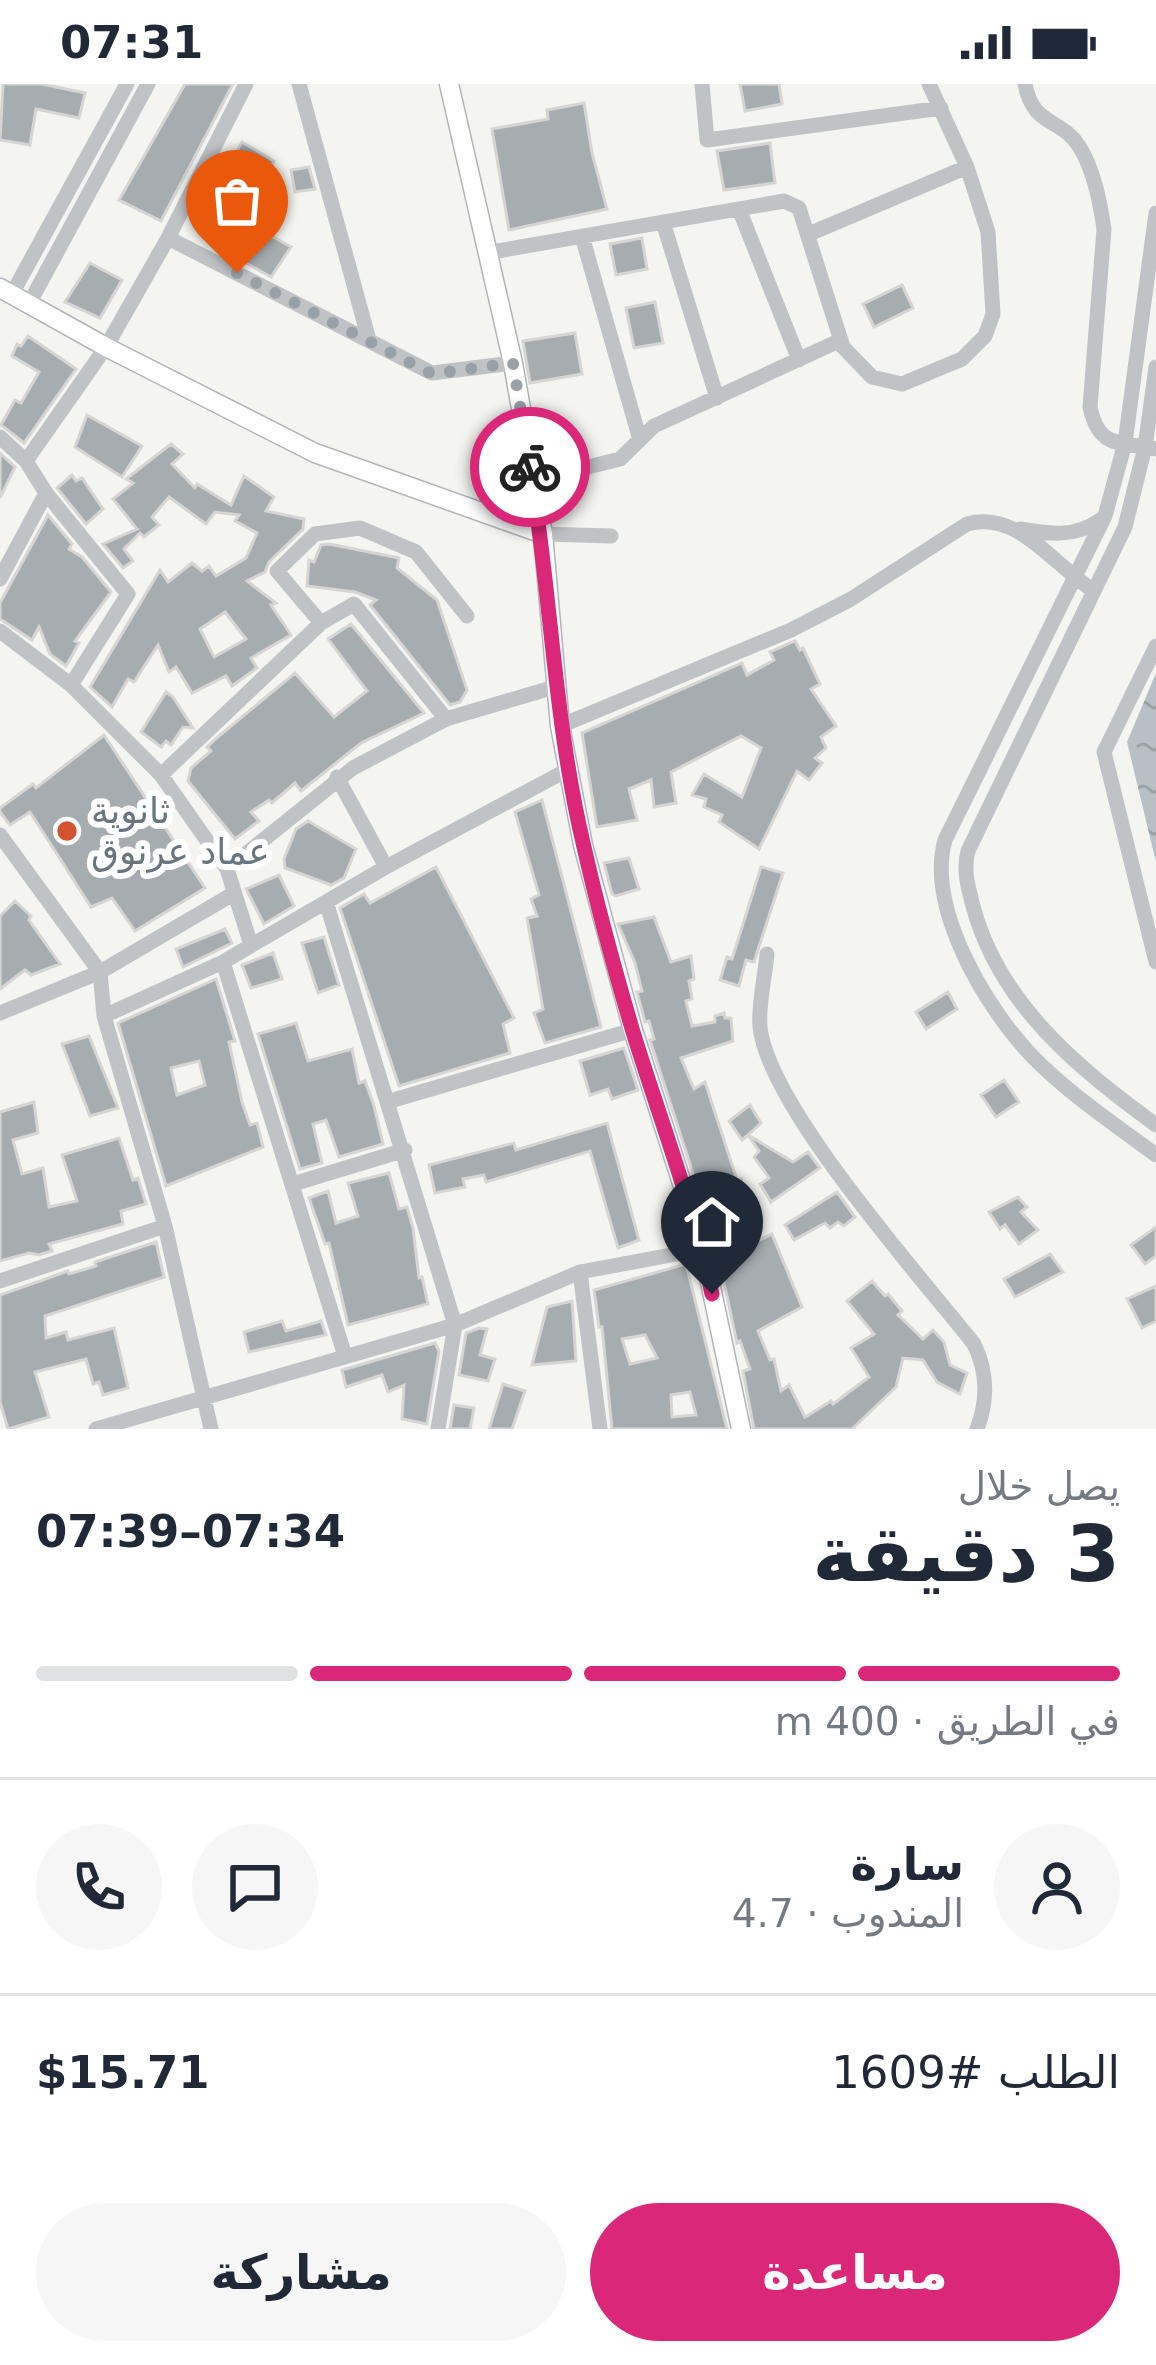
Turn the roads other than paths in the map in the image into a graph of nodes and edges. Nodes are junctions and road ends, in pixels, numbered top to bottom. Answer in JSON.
{"nodes":[{"id":1,"x":127,"y":84,"type":"edge"},
{"id":2,"x":148,"y":84,"type":"edge"},
{"id":3,"x":246,"y":84,"type":"edge"},
{"id":4,"x":299,"y":84,"type":"edge"},
{"id":5,"x":449,"y":84,"type":"edge"},
{"id":6,"x":702,"y":84,"type":"edge"},
{"id":7,"x":929,"y":84,"type":"edge"},
{"id":8,"x":1025,"y":84,"type":"edge"},
{"id":9,"x":940,"y":108,"type":"junction"},
{"id":10,"x":967,"y":167,"type":"junction"},
{"id":11,"x":739,"y":209,"type":"junction"},
{"id":12,"x":1156,"y":213,"type":"edge"},
{"id":13,"x":663,"y":222,"type":"junction"},
{"id":14,"x":809,"y":234,"type":"junction"},
{"id":15,"x":583,"y":236,"type":"junction"},
{"id":16,"x":168,"y":238,"type":"junction"},
{"id":17,"x":485,"y":254,"type":"junction"},
{"id":18,"x":14,"y":294,"type":"edge"},
{"id":19,"x":369,"y":340,"type":"junction"},
{"id":20,"x":842,"y":340,"type":"junction"},
{"id":21,"x":106,"y":347,"type":"junction"},
{"id":22,"x":799,"y":360,"type":"junction"},
{"id":23,"x":513,"y":363,"type":"junction"},
{"id":24,"x":1156,"y":367,"type":"edge"},
{"id":25,"x":716,"y":398,"type":"junction"},
{"id":26,"x":0,"y":436,"type":"edge"},
{"id":27,"x":640,"y":440,"type":"junction"},
{"id":28,"x":1125,"y":443,"type":"junction"},
{"id":29,"x":1150,"y":448,"type":"edge"},
{"id":30,"x":26,"y":461,"type":"junction"},
{"id":31,"x":532,"y":481,"type":"junction"},
{"id":32,"x":46,"y":493,"type":"junction"},
{"id":33,"x":1105,"y":516,"type":"junction"},
{"id":34,"x":1011,"y":528,"type":"junction"},
{"id":35,"x":543,"y":534,"type":"junction"},
{"id":36,"x":611,"y":536,"type":"dead end"},
{"id":37,"x":1073,"y":578,"type":"junction"},
{"id":38,"x":0,"y":579,"type":"edge"},
{"id":39,"x":1094,"y":591,"type":"junction"},
{"id":40,"x":466,"y":616,"type":"dead end"},
{"id":41,"x":321,"y":623,"type":"junction"},
{"id":42,"x":0,"y":631,"type":"edge"},
{"id":43,"x":1156,"y":646,"type":"edge"},
{"id":44,"x":71,"y":685,"type":"junction"},
{"id":45,"x":558,"y":686,"type":"junction"},
{"id":46,"x":446,"y":719,"type":"junction"},
{"id":47,"x":560,"y":726,"type":"junction"},
{"id":48,"x":569,"y":770,"type":"junction"},
{"id":49,"x":161,"y":775,"type":"junction"},
{"id":50,"x":337,"y":777,"type":"junction"},
{"id":51,"x":0,"y":835,"type":"edge"},
{"id":52,"x":386,"y":867,"type":"junction"},
{"id":53,"x":227,"y":869,"type":"junction"},
{"id":54,"x":233,"y":894,"type":"junction"},
{"id":55,"x":327,"y":904,"type":"junction"},
{"id":56,"x":251,"y":945,"type":"junction"},
{"id":57,"x":767,"y":953,"type":"dead end"},
{"id":58,"x":223,"y":962,"type":"junction"},
{"id":59,"x":1156,"y":962,"type":"edge"},
{"id":60,"x":100,"y":972,"type":"junction"},
{"id":61,"x":0,"y":1013,"type":"edge"},
{"id":62,"x":104,"y":1016,"type":"junction"},
{"id":63,"x":632,"y":1030,"type":"junction"},
{"id":64,"x":390,"y":1101,"type":"junction"},
{"id":65,"x":1156,"y":1125,"type":"edge"},
{"id":66,"x":405,"y":1150,"type":"junction"},
{"id":67,"x":1156,"y":1155,"type":"edge"},
{"id":68,"x":293,"y":1184,"type":"junction"},
{"id":69,"x":165,"y":1226,"type":"junction"},
{"id":70,"x":703,"y":1250,"type":"junction"},
{"id":71,"x":580,"y":1272,"type":"junction"},
{"id":72,"x":0,"y":1282,"type":"edge"},
{"id":73,"x":455,"y":1325,"type":"junction"},
{"id":74,"x":345,"y":1356,"type":"junction"},
{"id":75,"x":204,"y":1398,"type":"junction"},
{"id":76,"x":96,"y":1429,"type":"edge"},
{"id":77,"x":211,"y":1429,"type":"edge"},
{"id":78,"x":438,"y":1429,"type":"edge"},
{"id":79,"x":600,"y":1429,"type":"edge"},
{"id":80,"x":741,"y":1429,"type":"edge"},
{"id":81,"x":976,"y":1429,"type":"edge"}],
"edges":[{"from":1,"to":18,"type":"street"},
{"from":2,"to":18,"type":"street"},
{"from":3,"to":16,"type":"street"},
{"from":4,"to":19,"type":"street"},
{"from":5,"to":17,"type":"main road"},
{"from":6,"to":9,"type":"street"},
{"from":7,"to":9,"type":"street"},
{"from":8,"to":28,"type":"street"},
{"from":9,"to":10,"type":"street"},
{"from":10,"to":14,"type":"street"},
{"from":10,"to":20,"type":"street"},
{"from":11,"to":13,"type":"street"},
{"from":11,"to":14,"type":"street"},
{"from":11,"to":22,"type":"street"},
{"from":12,"to":28,"type":"street"},
{"from":13,"to":15,"type":"street"},
{"from":13,"to":25,"type":"street"},
{"from":14,"to":20,"type":"street"},
{"from":15,"to":17,"type":"street"},
{"from":15,"to":27,"type":"street"},
{"from":16,"to":19,"type":"street"},
{"from":16,"to":21,"type":"street"},
{"from":17,"to":23,"type":"main road"},
{"from":18,"to":21,"type":"main road"},
{"from":19,"to":23,"type":"street"},
{"from":20,"to":22,"type":"street"},
{"from":21,"to":30,"type":"street"},
{"from":21,"to":35,"type":"main road"},
{"from":22,"to":25,"type":"street"},
{"from":23,"to":31,"type":"main road"},
{"from":24,"to":29,"type":"street"},
{"from":25,"to":27,"type":"street"},
{"from":26,"to":30,"type":"street"},
{"from":27,"to":31,"type":"street"},
{"from":28,"to":29,"type":"street"},
{"from":28,"to":33,"type":"street"},
{"from":29,"to":39,"type":"street"},
{"from":30,"to":32,"type":"street"},
{"from":31,"to":35,"type":"main road"},
{"from":32,"to":38,"type":"street"},
{"from":32,"to":44,"type":"street"},
{"from":33,"to":34,"type":"street"},
{"from":33,"to":37,"type":"street"},
{"from":34,"to":37,"type":"street"},
{"from":34,"to":47,"type":"street"},
{"from":35,"to":36,"type":"street"},
{"from":35,"to":45,"type":"main road"},
{"from":37,"to":39,"type":"street"},
{"from":37,"to":67,"type":"street"},
{"from":39,"to":65,"type":"street"},
{"from":40,"to":41,"type":"street"},
{"from":41,"to":46,"type":"street"},
{"from":41,"to":49,"type":"street"},
{"from":42,"to":44,"type":"street"},
{"from":43,"to":59,"type":"street"},
{"from":44,"to":49,"type":"street"},
{"from":45,"to":46,"type":"street"},
{"from":45,"to":47,"type":"main road"},
{"from":46,"to":50,"type":"street"},
{"from":47,"to":48,"type":"main road"},
{"from":48,"to":52,"type":"street"},
{"from":48,"to":63,"type":"main road"},
{"from":49,"to":53,"type":"street"},
{"from":50,"to":52,"type":"street"},
{"from":50,"to":53,"type":"street"},
{"from":51,"to":60,"type":"street"},
{"from":52,"to":55,"type":"street"},
{"from":53,"to":54,"type":"street"},
{"from":54,"to":56,"type":"street"},
{"from":54,"to":60,"type":"street"},
{"from":55,"to":56,"type":"street"},
{"from":55,"to":64,"type":"street"},
{"from":56,"to":58,"type":"street"},
{"from":57,"to":81,"type":"street"},
{"from":58,"to":62,"type":"street"},
{"from":58,"to":68,"type":"street"},
{"from":60,"to":61,"type":"street"},
{"from":60,"to":62,"type":"street"},
{"from":62,"to":69,"type":"street"},
{"from":63,"to":64,"type":"street"},
{"from":63,"to":70,"type":"main road"},
{"from":64,"to":66,"type":"street"},
{"from":66,"to":68,"type":"street"},
{"from":66,"to":73,"type":"street"},
{"from":68,"to":74,"type":"street"},
{"from":69,"to":72,"type":"street"},
{"from":69,"to":75,"type":"street"},
{"from":70,"to":71,"type":"street"},
{"from":70,"to":80,"type":"main road"},
{"from":71,"to":73,"type":"street"},
{"from":71,"to":79,"type":"street"},
{"from":73,"to":74,"type":"street"},
{"from":73,"to":78,"type":"street"},
{"from":74,"to":75,"type":"street"},
{"from":75,"to":76,"type":"street"},
{"from":75,"to":77,"type":"street"}]}
